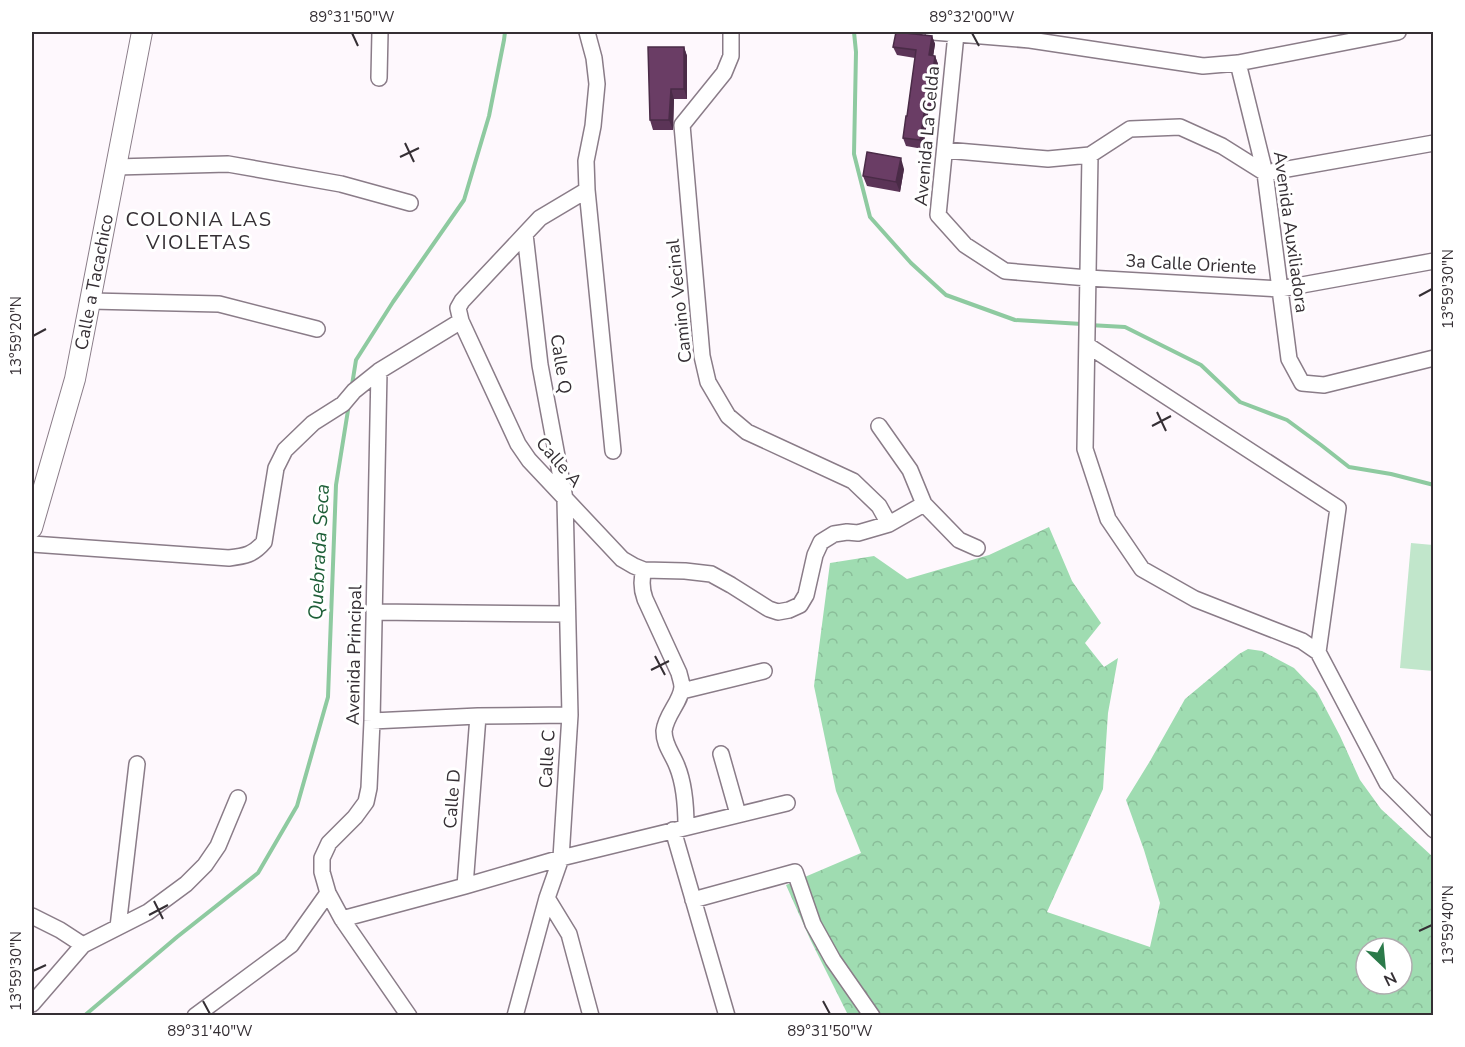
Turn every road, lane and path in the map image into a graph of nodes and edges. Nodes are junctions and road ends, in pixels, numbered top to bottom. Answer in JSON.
{"nodes":[{"id":1,"x":142,"y":32,"type":"edge"},
{"id":2,"x":380,"y":32,"type":"edge"},
{"id":3,"x":587,"y":32,"type":"edge"},
{"id":4,"x":731,"y":32,"type":"edge"},
{"id":5,"x":933,"y":32,"type":"edge"},
{"id":6,"x":1398,"y":32,"type":"edge"},
{"id":7,"x":956,"y":34,"type":"junction"},
{"id":8,"x":1031,"y":36,"type":"edge"},
{"id":9,"x":1238,"y":63,"type":"junction"},
{"id":10,"x":379,"y":78,"type":"dead end"},
{"id":11,"x":1434,"y":143,"type":"edge"},
{"id":12,"x":945,"y":150,"type":"junction"},
{"id":13,"x":1090,"y":155,"type":"junction"},
{"id":14,"x":116,"y":167,"type":"junction"},
{"id":15,"x":1265,"y":173,"type":"junction"},
{"id":16,"x":587,"y":190,"type":"junction"},
{"id":17,"x":410,"y":203,"type":"dead end"},
{"id":18,"x":525,"y":234,"type":"junction"},
{"id":19,"x":1434,"y":261,"type":"edge"},
{"id":20,"x":1088,"y":278,"type":"junction"},
{"id":21,"x":1280,"y":289,"type":"junction"},
{"id":22,"x":91,"y":301,"type":"junction"},
{"id":23,"x":461,"y":321,"type":"junction"},
{"id":24,"x":317,"y":329,"type":"dead end"},
{"id":25,"x":1087,"y":345,"type":"junction"},
{"id":26,"x":1434,"y":357,"type":"edge"},
{"id":27,"x":379,"y":371,"type":"junction"},
{"id":28,"x":879,"y":426,"type":"dead end"},
{"id":29,"x":613,"y":451,"type":"dead end"},
{"id":30,"x":565,"y":499,"type":"junction"},
{"id":31,"x":924,"y":504,"type":"junction"},
{"id":32,"x":889,"y":524,"type":"junction"},
{"id":33,"x":32,"y":528,"type":"edge"},
{"id":34,"x":32,"y":544,"type":"edge"},
{"id":35,"x":977,"y":548,"type":"dead end"},
{"id":36,"x":644,"y":570,"type":"junction"},
{"id":37,"x":374,"y":612,"type":"junction"},
{"id":38,"x":567,"y":614,"type":"junction"},
{"id":39,"x":1318,"y":652,"type":"junction"},
{"id":40,"x":764,"y":670,"type":"dead end"},
{"id":41,"x":682,"y":691,"type":"junction"},
{"id":42,"x":570,"y":715,"type":"junction"},
{"id":43,"x":478,"y":716,"type":"junction"},
{"id":44,"x":372,"y":721,"type":"junction"},
{"id":45,"x":721,"y":754,"type":"dead end"},
{"id":46,"x":136,"y":764,"type":"dead end"},
{"id":47,"x":238,"y":798,"type":"dead end"},
{"id":48,"x":787,"y":803,"type":"dead end"},
{"id":49,"x":738,"y":814,"type":"junction"},
{"id":50,"x":679,"y":828,"type":"junction"},
{"id":51,"x":1434,"y":830,"type":"edge"},
{"id":52,"x":561,"y":858,"type":"junction"},
{"id":53,"x":465,"y":886,"type":"junction"},
{"id":54,"x":328,"y":893,"type":"junction"},
{"id":55,"x":547,"y":898,"type":"junction"},
{"id":56,"x":693,"y":900,"type":"junction"},
{"id":57,"x":32,"y":916,"type":"edge"},
{"id":58,"x":342,"y":919,"type":"junction"},
{"id":59,"x":118,"y":927,"type":"junction"},
{"id":60,"x":83,"y":945,"type":"junction"},
{"id":61,"x":32,"y":1004,"type":"edge"},
{"id":62,"x":195,"y":1016,"type":"edge"},
{"id":63,"x":409,"y":1016,"type":"edge"},
{"id":64,"x":515,"y":1016,"type":"edge"},
{"id":65,"x":591,"y":1016,"type":"edge"},
{"id":66,"x":727,"y":1016,"type":"edge"},
{"id":67,"x":872,"y":1016,"type":"edge"}],
"edges":[{"from":1,"to":14,"type":"main road","name":"Calle a Tacachico"},
{"from":2,"to":10,"type":"street"},
{"from":3,"to":16,"type":"street"},
{"from":4,"to":32,"type":"street","name":"Camino Vecinal"},
{"from":5,"to":7,"type":"street"},
{"from":6,"to":9,"type":"street"},
{"from":7,"to":8,"type":"street"},
{"from":7,"to":12,"type":"street","name":"Avenida La Celda"},
{"from":8,"to":9,"type":"street"},
{"from":9,"to":15,"type":"street","name":"Avenida Auxiliadora"},
{"from":11,"to":15,"type":"street"},
{"from":12,"to":13,"type":"street"},
{"from":12,"to":20,"type":"street","name":"Avenida La Celda"},
{"from":13,"to":15,"type":"street"},
{"from":13,"to":20,"type":"street"},
{"from":14,"to":17,"type":"street"},
{"from":14,"to":22,"type":"main road","name":"Calle a Tacachico"},
{"from":15,"to":21,"type":"street","name":"Avenida Auxiliadora"},
{"from":16,"to":18,"type":"street"},
{"from":16,"to":29,"type":"street"},
{"from":18,"to":23,"type":"street"},
{"from":18,"to":30,"type":"street","name":"Calle Q"},
{"from":19,"to":21,"type":"street","name":"3a Calle Oriente"},
{"from":20,"to":21,"type":"street","name":"3a Calle Oriente"},
{"from":20,"to":25,"type":"street"},
{"from":21,"to":26,"type":"street","name":"Avenida Auxiliadora"},
{"from":22,"to":24,"type":"street"},
{"from":22,"to":33,"type":"main road","name":"Calle a Tacachico"},
{"from":23,"to":27,"type":"street"},
{"from":23,"to":30,"type":"street","name":"Calle A"},
{"from":25,"to":39,"type":"street"},
{"from":25,"to":39,"type":"street"},
{"from":27,"to":34,"type":"street"},
{"from":27,"to":37,"type":"street","name":"Avenida Principal"},
{"from":28,"to":31,"type":"street"},
{"from":30,"to":36,"type":"street","name":"Calle A"},
{"from":30,"to":38,"type":"street","name":"Calle C"},
{"from":31,"to":32,"type":"street"},
{"from":31,"to":35,"type":"street"},
{"from":32,"to":36,"type":"street"},
{"from":36,"to":41,"type":"street"},
{"from":37,"to":38,"type":"street"},
{"from":37,"to":44,"type":"street","name":"Avenida Principal"},
{"from":38,"to":42,"type":"street","name":"Calle C"},
{"from":39,"to":51,"type":"street"},
{"from":40,"to":41,"type":"street"},
{"from":41,"to":50,"type":"street"},
{"from":42,"to":43,"type":"street"},
{"from":42,"to":52,"type":"street","name":"Calle C"},
{"from":43,"to":44,"type":"street"},
{"from":43,"to":53,"type":"street","name":"Calle D"},
{"from":44,"to":54,"type":"street","name":"Avenida Principal"},
{"from":45,"to":49,"type":"street"},
{"from":46,"to":59,"type":"street"},
{"from":47,"to":59,"type":"street"},
{"from":48,"to":49,"type":"street"},
{"from":49,"to":50,"type":"street"},
{"from":50,"to":52,"type":"street"},
{"from":50,"to":56,"type":"street"},
{"from":52,"to":53,"type":"street"},
{"from":52,"to":55,"type":"street","name":"Calle C"},
{"from":53,"to":58,"type":"street"},
{"from":54,"to":58,"type":"street","name":"Avenida Principal"},
{"from":54,"to":62,"type":"street"},
{"from":55,"to":64,"type":"street","name":"Calle C"},
{"from":55,"to":65,"type":"street"},
{"from":56,"to":66,"type":"street"},
{"from":56,"to":67,"type":"street"},
{"from":57,"to":60,"type":"street"},
{"from":58,"to":63,"type":"street","name":"Avenida Principal"},
{"from":59,"to":60,"type":"street"},
{"from":60,"to":61,"type":"street"}]}
